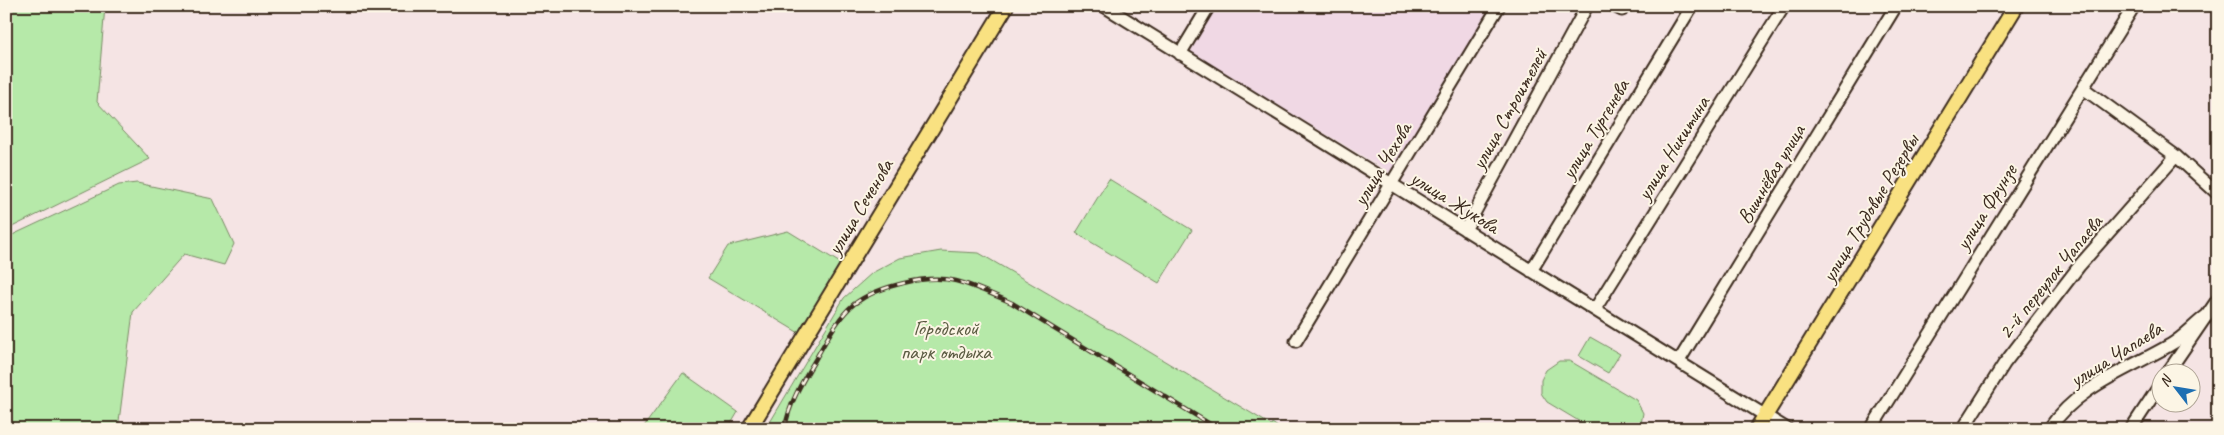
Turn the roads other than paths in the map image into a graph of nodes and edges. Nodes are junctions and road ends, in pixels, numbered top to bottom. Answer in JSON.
{"nodes":[{"id":1,"x":1006,"y":6,"type":"edge"},
{"id":2,"x":1104,"y":6,"type":"edge"},
{"id":3,"x":1209,"y":6,"type":"edge"},
{"id":4,"x":1499,"y":6,"type":"edge"},
{"id":5,"x":1587,"y":6,"type":"edge"},
{"id":6,"x":1692,"y":6,"type":"edge"},
{"id":7,"x":1784,"y":6,"type":"edge"},
{"id":8,"x":1896,"y":6,"type":"edge"},
{"id":9,"x":2016,"y":6,"type":"edge"},
{"id":10,"x":2134,"y":6,"type":"edge"},
{"id":11,"x":1180,"y":54,"type":"junction"},
{"id":12,"x":2083,"y":88,"type":"junction"},
{"id":13,"x":2176,"y":156,"type":"junction"},
{"id":14,"x":1392,"y":185,"type":"junction"},
{"id":15,"x":2218,"y":194,"type":"edge"},
{"id":16,"x":1465,"y":230,"type":"junction"},
{"id":17,"x":1531,"y":271,"type":"junction"},
{"id":18,"x":2218,"y":299,"type":"edge"},
{"id":19,"x":1594,"y":309,"type":"junction"},
{"id":20,"x":2206,"y":316,"type":"junction"},
{"id":21,"x":1296,"y":341,"type":"dead end"},
{"id":22,"x":1679,"y":361,"type":"junction"},
{"id":23,"x":2175,"y":362,"type":"edge"},
{"id":24,"x":2152,"y":397,"type":"edge"},
{"id":25,"x":1766,"y":414,"type":"junction"},
{"id":26,"x":749,"y":429,"type":"edge"},
{"id":27,"x":1757,"y":429,"type":"edge"},
{"id":28,"x":1788,"y":429,"type":"edge"},
{"id":29,"x":1871,"y":429,"type":"edge"},
{"id":30,"x":1963,"y":429,"type":"edge"},
{"id":31,"x":2049,"y":429,"type":"edge"},
{"id":32,"x":2131,"y":429,"type":"edge"}],
"edges":[{"from":1,"to":26,"type":"main road","name":"улица Сеченова"},
{"from":2,"to":11,"type":"street","name":"улица Жукова"},
{"from":3,"to":11,"type":"street"},
{"from":4,"to":14,"type":"street","name":"улица Чехова"},
{"from":5,"to":16,"type":"street","name":"улица Строителей"},
{"from":6,"to":17,"type":"street","name":"улица Тургенева"},
{"from":7,"to":19,"type":"street","name":"улица Никитина"},
{"from":8,"to":22,"type":"street","name":"Вишнёвая улица"},
{"from":9,"to":25,"type":"main road","name":"улица Трудовые Резервы"},
{"from":10,"to":12,"type":"street","name":"улица Фрунзе"},
{"from":11,"to":14,"type":"street","name":"улица Жукова"},
{"from":12,"to":13,"type":"street"},
{"from":12,"to":29,"type":"street","name":"улица Фрунзе"},
{"from":13,"to":15,"type":"street"},
{"from":13,"to":30,"type":"street","name":"2-й переулок Чапаева"},
{"from":14,"to":16,"type":"street","name":"улица Жукова"},
{"from":14,"to":21,"type":"street","name":"улица Чехова"},
{"from":16,"to":17,"type":"street","name":"улица Жукова"},
{"from":17,"to":19,"type":"street","name":"улица Жукова"},
{"from":18,"to":20,"type":"street","name":"улица Чапаева"},
{"from":19,"to":22,"type":"street","name":"улица Жукова"},
{"from":20,"to":23,"type":"street","name":"улица Чапаева"},
{"from":20,"to":31,"type":"street","name":"улица Чапаева"},
{"from":22,"to":25,"type":"street","name":"улица Жукова"},
{"from":24,"to":32,"type":"street"},
{"from":25,"to":27,"type":"main road","name":"улица Трудовые Резервы"},
{"from":25,"to":28,"type":"street","name":"улица Жукова"}]}
